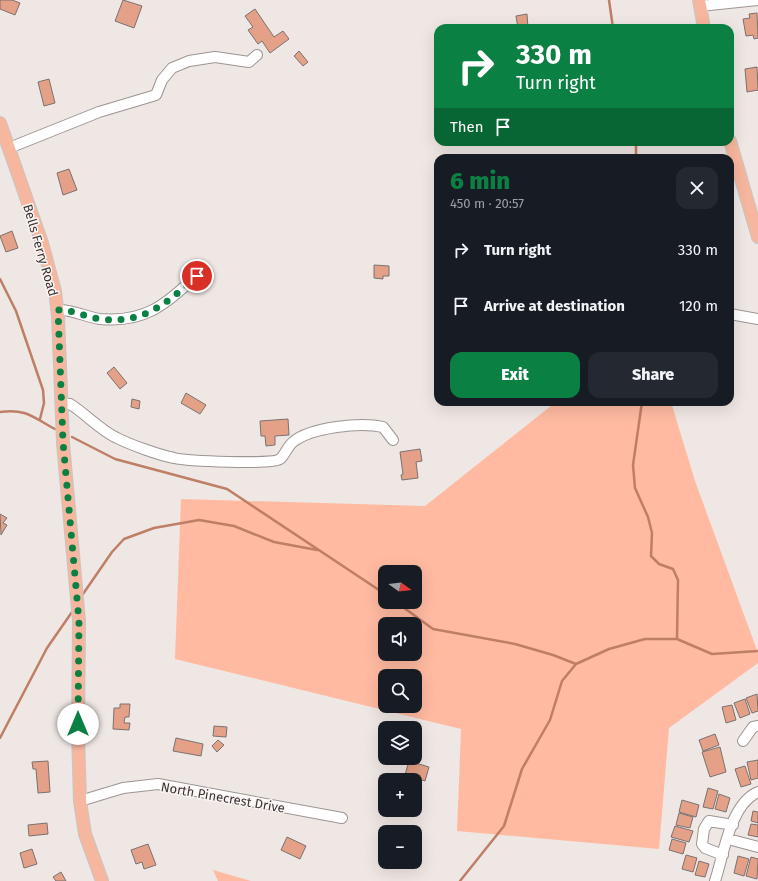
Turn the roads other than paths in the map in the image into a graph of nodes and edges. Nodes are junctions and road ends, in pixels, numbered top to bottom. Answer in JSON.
{"nodes":[{"id":1,"x":758,"y":0,"type":"edge"},
{"id":2,"x":699,"y":3,"type":"edge"},
{"id":3,"x":703,"y":24,"type":"edge"},
{"id":4,"x":257,"y":55,"type":"dead end"},
{"id":5,"x":0,"y":123,"type":"edge"},
{"id":6,"x":9,"y":148,"type":"junction"},
{"id":7,"x":734,"y":155,"type":"edge"},
{"id":8,"x":758,"y":238,"type":"edge"},
{"id":9,"x":197,"y":276,"type":"dead end"},
{"id":10,"x":58,"y":310,"type":"junction"},
{"id":11,"x":734,"y":315,"type":"edge"},
{"id":12,"x":758,"y":319,"type":"edge"},
{"id":13,"x":61,"y":403,"type":"junction"},
{"id":14,"x":393,"y":440,"type":"dead end"},
{"id":15,"x":758,"y":726,"type":"edge"},
{"id":16,"x":743,"y":741,"type":"dead end"},
{"id":17,"x":758,"y":792,"type":"edge"},
{"id":18,"x":80,"y":802,"type":"junction"},
{"id":19,"x":342,"y":818,"type":"dead end"},
{"id":20,"x":733,"y":825,"type":"junction"},
{"id":21,"x":728,"y":839,"type":"junction"},
{"id":22,"x":758,"y":847,"type":"edge"},
{"id":23,"x":723,"y":855,"type":"junction"},
{"id":24,"x":102,"y":881,"type":"edge"},
{"id":25,"x":715,"y":881,"type":"edge"}],
"edges":[{"from":1,"to":2,"type":"street"},
{"from":2,"to":3,"type":"main road"},
{"from":4,"to":6,"type":"street"},
{"from":5,"to":6,"type":"main road","name":"Bells Ferry Road"},
{"from":6,"to":10,"type":"main road","name":"Bells Ferry Road"},
{"from":7,"to":8,"type":"main road"},
{"from":9,"to":10,"type":"street"},
{"from":10,"to":13,"type":"main road","name":"Bells Ferry Road"},
{"from":11,"to":12,"type":"street"},
{"from":13,"to":14,"type":"street"},
{"from":13,"to":18,"type":"main road","name":"Bells Ferry Road"},
{"from":15,"to":16,"type":"street"},
{"from":17,"to":20,"type":"street"},
{"from":18,"to":19,"type":"street","name":"North Pinecrest Drive"},
{"from":18,"to":24,"type":"main road","name":"Bells Ferry Road"},
{"from":20,"to":21,"type":"street"},
{"from":20,"to":23,"type":"street"},
{"from":21,"to":22,"type":"street"},
{"from":21,"to":23,"type":"street"},
{"from":23,"to":25,"type":"street"}]}
